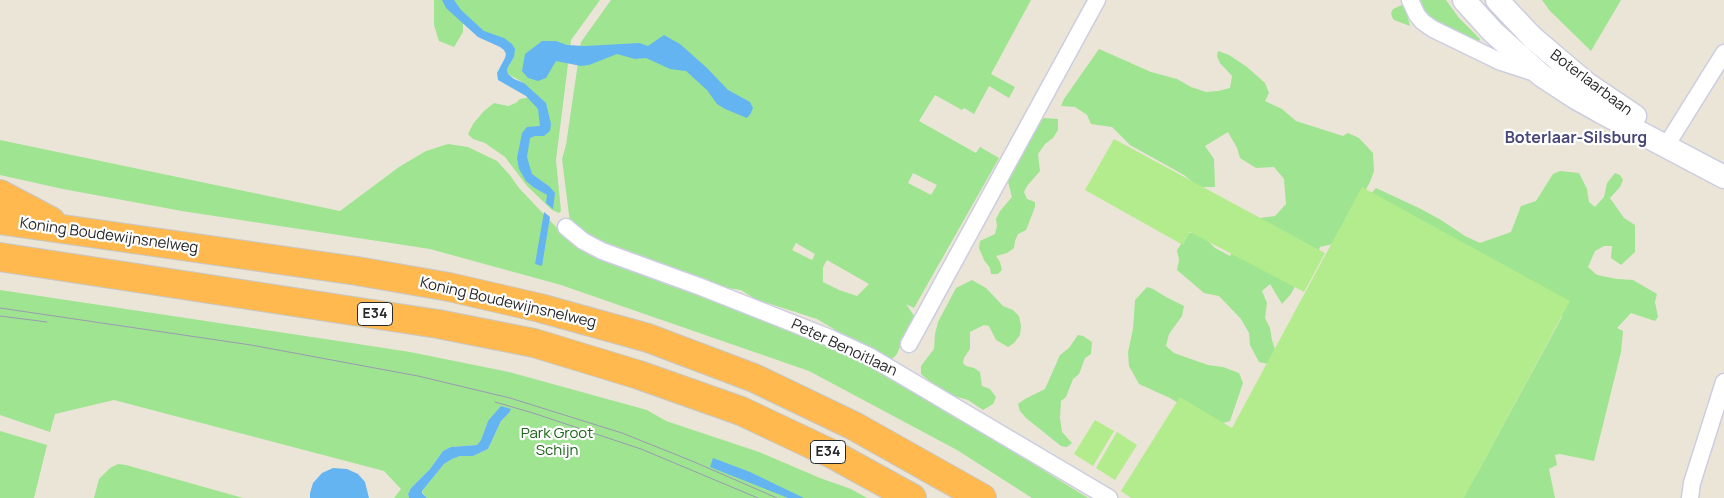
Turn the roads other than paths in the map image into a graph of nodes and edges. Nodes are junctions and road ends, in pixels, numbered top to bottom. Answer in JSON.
{"nodes":[{"id":1,"x":1097,"y":0,"type":"edge"},
{"id":2,"x":1410,"y":0,"type":"edge"},
{"id":3,"x":1464,"y":0,"type":"edge"},
{"id":4,"x":1496,"y":0,"type":"edge"},
{"id":5,"x":1724,"y":53,"type":"edge"},
{"id":6,"x":1542,"y":75,"type":"junction"},
{"id":7,"x":1669,"y":141,"type":"junction"},
{"id":8,"x":1724,"y":163,"type":"edge"},
{"id":9,"x":1724,"y":177,"type":"edge"},
{"id":10,"x":0,"y":194,"type":"edge"},
{"id":11,"x":0,"y":220,"type":"edge"},
{"id":12,"x":566,"y":227,"type":"dead end"},
{"id":13,"x":68,"y":230,"type":"junction"},
{"id":14,"x":0,"y":257,"type":"edge"},
{"id":15,"x":909,"y":344,"type":"dead end"},
{"id":16,"x":1724,"y":382,"type":"edge"},
{"id":17,"x":912,"y":498,"type":"edge"},
{"id":18,"x":982,"y":498,"type":"edge"},
{"id":19,"x":1109,"y":498,"type":"edge"},
{"id":20,"x":1690,"y":498,"type":"edge"}],
"edges":[{"from":1,"to":15,"type":"street","name":"Peter Benoitlaan"},
{"from":2,"to":6,"type":"street"},
{"from":3,"to":6,"type":"main road","name":"Boterlaarbaan"},
{"from":4,"to":7,"type":"main road","name":"Boterlaarbaan"},
{"from":5,"to":7,"type":"street"},
{"from":6,"to":7,"type":"main road","name":"Boterlaarbaan"},
{"from":7,"to":8,"type":"main road","name":"Boterlaarbaan"},
{"from":7,"to":9,"type":"main road","name":"Boterlaarbaan"},
{"from":10,"to":13,"type":"highway"},
{"from":11,"to":13,"type":"highway","name":"Koning Boudewijnsnelweg","number":"E34"},
{"from":12,"to":19,"type":"street","name":"Peter Benoitlaan"},
{"from":13,"to":18,"type":"highway","name":"Koning Boudewijnsnelweg","number":"E34"},
{"from":14,"to":17,"type":"highway","number":"E34"},
{"from":16,"to":20,"type":"street"}]}
